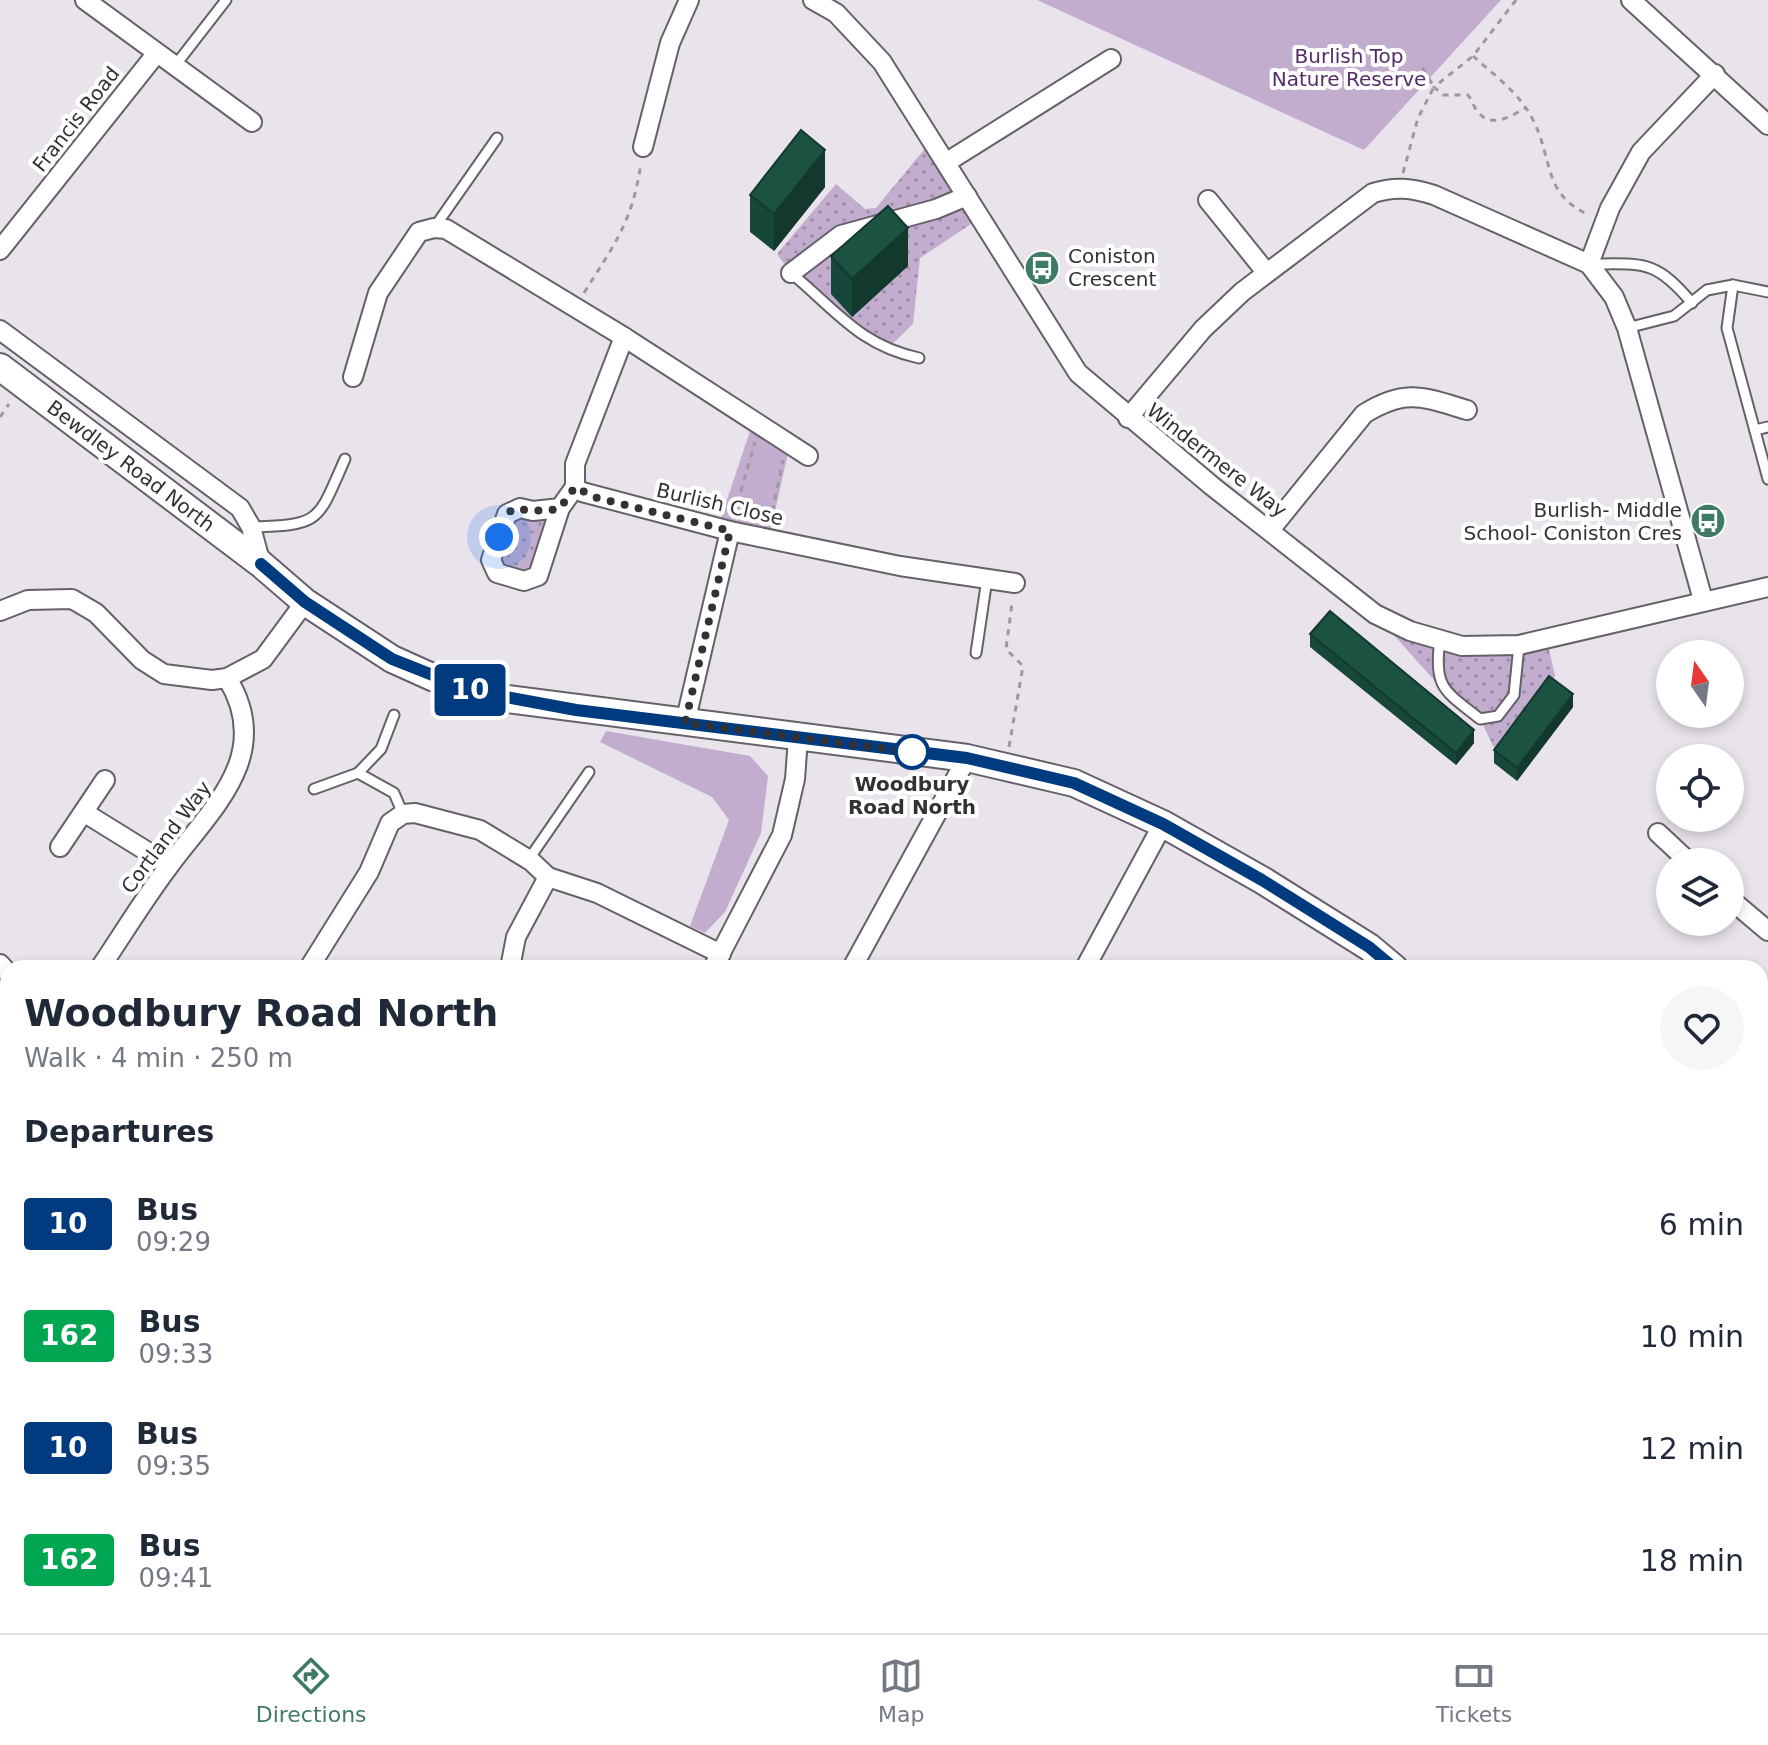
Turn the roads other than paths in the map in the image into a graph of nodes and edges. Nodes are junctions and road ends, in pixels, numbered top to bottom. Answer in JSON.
{"nodes":[{"id":1,"x":85,"y":0,"type":"edge"},
{"id":2,"x":226,"y":0,"type":"edge"},
{"id":3,"x":689,"y":0,"type":"edge"},
{"id":4,"x":813,"y":0,"type":"edge"},
{"id":5,"x":1631,"y":0,"type":"edge"},
{"id":6,"x":156,"y":54,"type":"junction"},
{"id":7,"x":1111,"y":59,"type":"dead end"},
{"id":8,"x":174,"y":67,"type":"junction"},
{"id":9,"x":1715,"y":74,"type":"junction"},
{"id":10,"x":252,"y":122,"type":"dead end"},
{"id":11,"x":1768,"y":125,"type":"edge"},
{"id":12,"x":497,"y":138,"type":"dead end"},
{"id":13,"x":643,"y":147,"type":"road end"},
{"id":14,"x":947,"y":162,"type":"junction"},
{"id":15,"x":967,"y":196,"type":"junction"},
{"id":16,"x":1208,"y":200,"type":"dead end"},
{"id":17,"x":434,"y":228,"type":"junction"},
{"id":18,"x":0,"y":250,"type":"edge"},
{"id":19,"x":1589,"y":264,"type":"junction"},
{"id":20,"x":1266,"y":272,"type":"junction"},
{"id":21,"x":791,"y":273,"type":"joint"},
{"id":22,"x":1733,"y":285,"type":"junction"},
{"id":23,"x":1768,"y":292,"type":"edge"},
{"id":24,"x":1692,"y":303,"type":"junction"},
{"id":25,"x":1627,"y":328,"type":"junction"},
{"id":26,"x":0,"y":330,"type":"edge"},
{"id":27,"x":624,"y":337,"type":"junction"},
{"id":28,"x":919,"y":358,"type":"dead end"},
{"id":29,"x":0,"y":367,"type":"edge"},
{"id":30,"x":353,"y":377,"type":"dead end"},
{"id":31,"x":1467,"y":410,"type":"dead end"},
{"id":32,"x":1128,"y":418,"type":"junction"},
{"id":33,"x":1768,"y":427,"type":"edge"},
{"id":34,"x":1755,"y":430,"type":"junction"},
{"id":35,"x":808,"y":456,"type":"dead end"},
{"id":36,"x":345,"y":459,"type":"dead end"},
{"id":37,"x":1768,"y":479,"type":"edge"},
{"id":38,"x":575,"y":487,"type":"junction"},
{"id":39,"x":560,"y":508,"type":"junction"},
{"id":40,"x":533,"y":511,"type":"junction"},
{"id":41,"x":251,"y":527,"type":"junction"},
{"id":42,"x":1270,"y":530,"type":"junction"},
{"id":43,"x":730,"y":531,"type":"junction"},
{"id":44,"x":551,"y":533,"type":"junction"},
{"id":45,"x":261,"y":564,"type":"junction"},
{"id":46,"x":987,"y":579,"type":"junction"},
{"id":47,"x":1015,"y":583,"type":"road end"},
{"id":48,"x":1768,"y":587,"type":"edge"},
{"id":49,"x":1703,"y":600,"type":"junction"},
{"id":50,"x":305,"y":602,"type":"junction"},
{"id":51,"x":0,"y":611,"type":"edge"},
{"id":52,"x":1440,"y":640,"type":"junction"},
{"id":53,"x":1519,"y":645,"type":"junction"},
{"id":54,"x":976,"y":653,"type":"dead end"},
{"id":55,"x":227,"y":678,"type":"junction"},
{"id":56,"x":394,"y":715,"type":"dead end"},
{"id":57,"x":685,"y":723,"type":"junction"},
{"id":58,"x":798,"y":738,"type":"junction"},
{"id":59,"x":967,"y":758,"type":"junction"},
{"id":60,"x":589,"y":772,"type":"dead end"},
{"id":61,"x":358,"y":773,"type":"junction"},
{"id":62,"x":105,"y":780,"type":"dead end"},
{"id":63,"x":314,"y":789,"type":"dead end"},
{"id":64,"x":85,"y":813,"type":"junction"},
{"id":65,"x":403,"y":814,"type":"junction"},
{"id":66,"x":1163,"y":824,"type":"junction"},
{"id":67,"x":1658,"y":833,"type":"dead end"},
{"id":68,"x":60,"y":847,"type":"dead end"},
{"id":69,"x":1674,"y":848,"type":"edge"},
{"id":70,"x":529,"y":859,"type":"junction"},
{"id":71,"x":169,"y":865,"type":"junction"},
{"id":72,"x":548,"y":877,"type":"junction"},
{"id":73,"x":1744,"y":911,"type":"edge"},
{"id":74,"x":1768,"y":931,"type":"edge"},
{"id":75,"x":105,"y":960,"type":"edge"},
{"id":76,"x":314,"y":960,"type":"edge"},
{"id":77,"x":512,"y":960,"type":"edge"},
{"id":78,"x":715,"y":960,"type":"edge"},
{"id":79,"x":718,"y":960,"type":"edge"},
{"id":80,"x":856,"y":960,"type":"edge"},
{"id":81,"x":1089,"y":960,"type":"edge"},
{"id":82,"x":1384,"y":960,"type":"edge"}],
"edges":[{"from":1,"to":6,"type":"street"},
{"from":2,"to":8,"type":"lane"},
{"from":3,"to":13,"type":"street"},
{"from":4,"to":14,"type":"street","name":"Windermere Way"},
{"from":5,"to":9,"type":"street"},
{"from":6,"to":8,"type":"street"},
{"from":6,"to":18,"type":"street","name":"Francis Road"},
{"from":7,"to":14,"type":"street"},
{"from":8,"to":10,"type":"street"},
{"from":9,"to":11,"type":"street"},
{"from":9,"to":19,"type":"street"},
{"from":12,"to":17,"type":"lane"},
{"from":14,"to":15,"type":"street","name":"Windermere Way"},
{"from":15,"to":21,"type":"street"},
{"from":15,"to":32,"type":"street","name":"Windermere Way"},
{"from":16,"to":20,"type":"street"},
{"from":17,"to":27,"type":"street"},
{"from":17,"to":30,"type":"street"},
{"from":19,"to":20,"type":"street"},
{"from":19,"to":24,"type":"lane"},
{"from":19,"to":25,"type":"street"},
{"from":20,"to":32,"type":"street"},
{"from":21,"to":28,"type":"lane"},
{"from":22,"to":23,"type":"lane"},
{"from":22,"to":24,"type":"lane"},
{"from":22,"to":34,"type":"lane"},
{"from":24,"to":25,"type":"lane"},
{"from":25,"to":49,"type":"street"},
{"from":26,"to":41,"type":"street"},
{"from":27,"to":35,"type":"street"},
{"from":27,"to":38,"type":"street"},
{"from":29,"to":45,"type":"main road","name":"Bewdley Road North"},
{"from":31,"to":42,"type":"street"},
{"from":32,"to":42,"type":"street","name":"Windermere Way"},
{"from":33,"to":34,"type":"lane"},
{"from":34,"to":37,"type":"lane"},
{"from":36,"to":41,"type":"lane"},
{"from":38,"to":39,"type":"street"},
{"from":38,"to":43,"type":"street","name":"Burlish Close"},
{"from":39,"to":40,"type":"street"},
{"from":39,"to":44,"type":"street"},
{"from":40,"to":44,"type":"street"},
{"from":40,"to":44,"type":"street"},
{"from":41,"to":45,"type":"street"},
{"from":42,"to":52,"type":"street","name":"Windermere Way"},
{"from":43,"to":46,"type":"street","name":"Burlish Close"},
{"from":43,"to":57,"type":"street"},
{"from":45,"to":50,"type":"main road","name":"Bewdley Road North"},
{"from":46,"to":47,"type":"street","name":"Burlish Close"},
{"from":46,"to":54,"type":"lane"},
{"from":48,"to":49,"type":"street","name":"Windermere Way"},
{"from":49,"to":53,"type":"street","name":"Windermere Way"},
{"from":50,"to":55,"type":"street"},
{"from":50,"to":57,"type":"main road","name":"Bewdley Road North"},
{"from":51,"to":55,"type":"street"},
{"from":52,"to":53,"type":"street","name":"Windermere Way"},
{"from":52,"to":53,"type":"lane"},
{"from":55,"to":71,"type":"street","name":"Cortland Way"},
{"from":56,"to":61,"type":"lane"},
{"from":57,"to":58,"type":"main road","name":"Bewdley Road North"},
{"from":58,"to":59,"type":"main road","name":"Bewdley Road North"},
{"from":58,"to":79,"type":"street"},
{"from":59,"to":66,"type":"main road","name":"Bewdley Road North"},
{"from":59,"to":80,"type":"street"},
{"from":60,"to":70,"type":"lane"},
{"from":61,"to":63,"type":"lane"},
{"from":61,"to":65,"type":"lane"},
{"from":62,"to":64,"type":"street"},
{"from":64,"to":68,"type":"street"},
{"from":64,"to":71,"type":"street"},
{"from":65,"to":70,"type":"street"},
{"from":65,"to":76,"type":"street"},
{"from":66,"to":81,"type":"street"},
{"from":66,"to":82,"type":"main road","name":"Bewdley Road North"},
{"from":67,"to":69,"type":"street"},
{"from":70,"to":72,"type":"street"},
{"from":71,"to":75,"type":"street","name":"Cortland Way"},
{"from":72,"to":77,"type":"street"},
{"from":72,"to":78,"type":"street"},
{"from":73,"to":74,"type":"street"}]}
